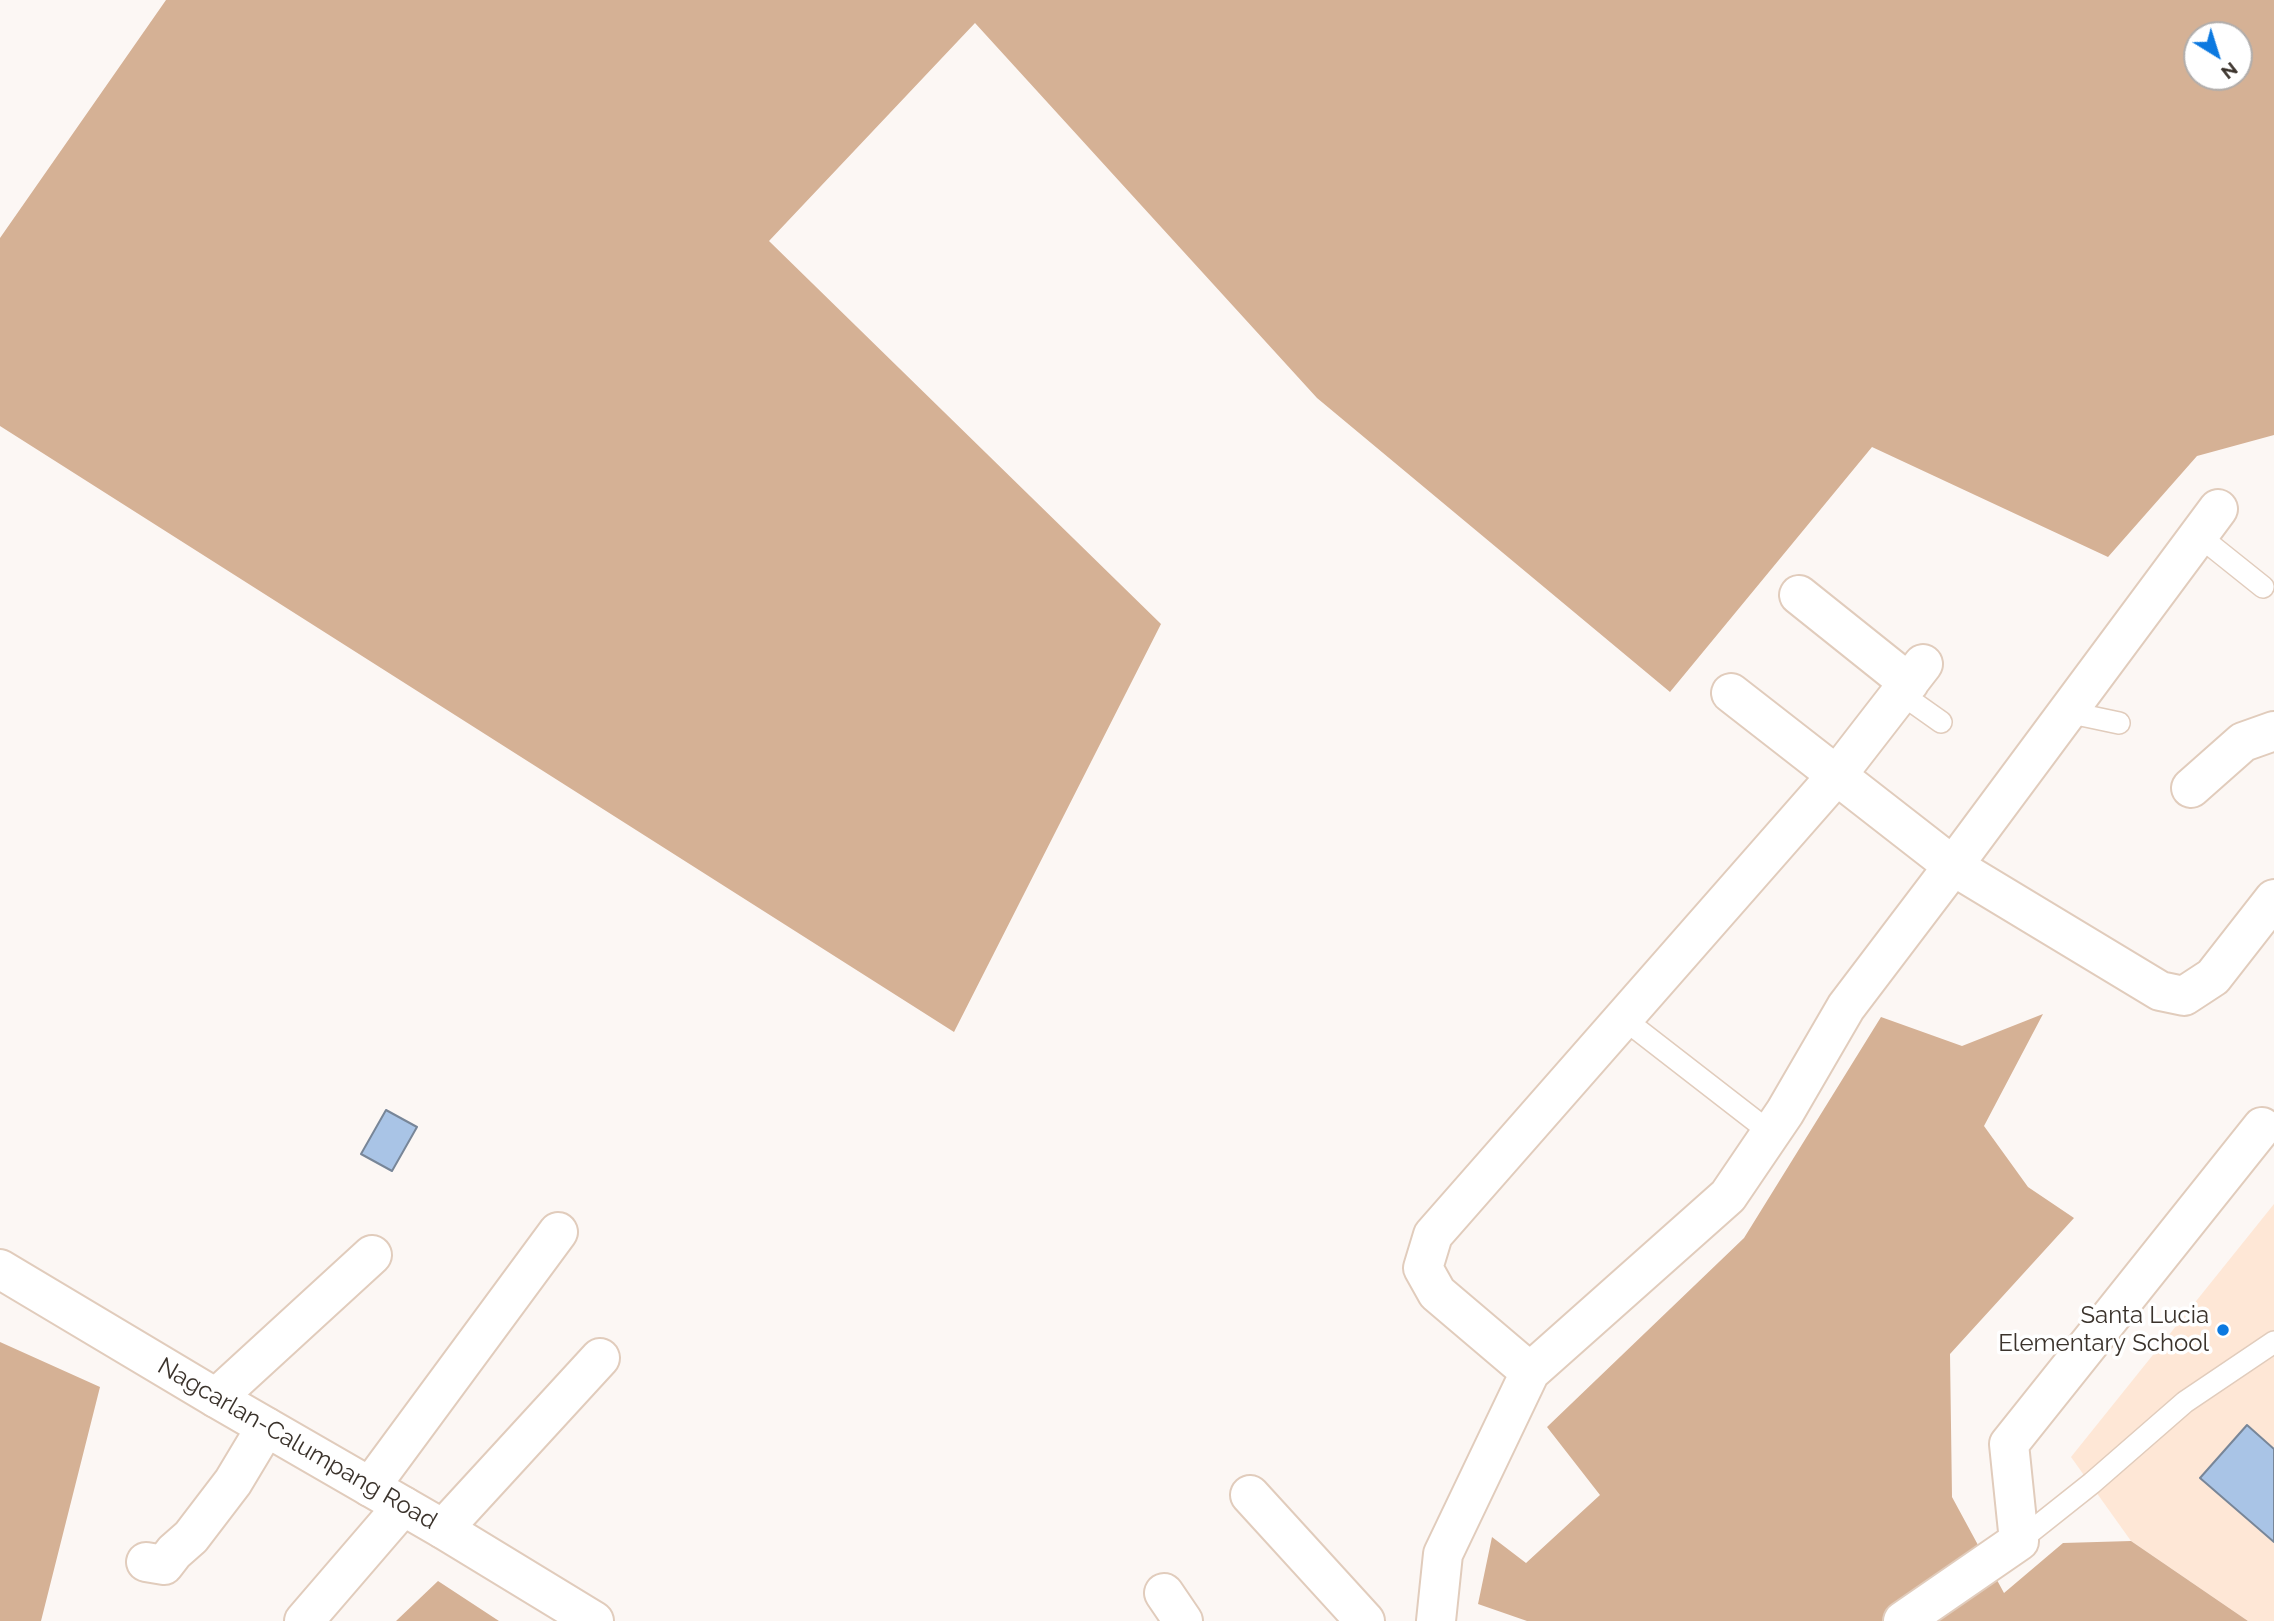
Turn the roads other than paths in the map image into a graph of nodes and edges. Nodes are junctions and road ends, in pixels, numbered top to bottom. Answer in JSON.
{"nodes":[{"id":1,"x":2208,"y":522,"type":"joint"},
{"id":2,"x":2263,"y":587,"type":"dead end"},
{"id":3,"x":1798,"y":595,"type":"dead end"},
{"id":4,"x":1911,"y":680,"type":"junction"},
{"id":5,"x":1731,"y":693,"type":"dead end"},
{"id":6,"x":2067,"y":712,"type":"junction"},
{"id":7,"x":1941,"y":722,"type":"dead end"},
{"id":8,"x":2119,"y":723,"type":"dead end"},
{"id":9,"x":2274,"y":731,"type":"edge"},
{"id":10,"x":1837,"y":775,"type":"junction"},
{"id":11,"x":2191,"y":788,"type":"dead end"},
{"id":12,"x":1953,"y":866,"type":"junction"},
{"id":13,"x":2274,"y":899,"type":"edge"},
{"id":14,"x":1624,"y":1019,"type":"junction"},
{"id":15,"x":2262,"y":1127,"type":"dead end"},
{"id":16,"x":1771,"y":1133,"type":"junction"},
{"id":17,"x":558,"y":1232,"type":"dead end"},
{"id":18,"x":372,"y":1255,"type":"dead end"},
{"id":19,"x":0,"y":1269,"type":"edge"},
{"id":20,"x":2274,"y":1342,"type":"edge"},
{"id":21,"x":600,"y":1358,"type":"dead end"},
{"id":22,"x":1530,"y":1372,"type":"junction"},
{"id":23,"x":216,"y":1398,"type":"junction"},
{"id":24,"x":267,"y":1427,"type":"junction"},
{"id":25,"x":370,"y":1487,"type":"junction"},
{"id":26,"x":1250,"y":1494,"type":"dead end"},
{"id":27,"x":403,"y":1506,"type":"junction"},
{"id":28,"x":443,"y":1529,"type":"junction"},
{"id":29,"x":2019,"y":1541,"type":"junction"},
{"id":30,"x":146,"y":1562,"type":"dead end"},
{"id":31,"x":304,"y":1621,"type":"edge"},
{"id":32,"x":594,"y":1621,"type":"edge"},
{"id":33,"x":1365,"y":1621,"type":"edge"},
{"id":34,"x":1436,"y":1621,"type":"edge"},
{"id":35,"x":1903,"y":1621,"type":"edge"}],
"edges":[{"from":1,"to":2,"type":"lane"},
{"from":1,"to":6,"type":"street"},
{"from":3,"to":4,"type":"street"},
{"from":4,"to":7,"type":"lane"},
{"from":4,"to":10,"type":"street"},
{"from":5,"to":10,"type":"street"},
{"from":6,"to":8,"type":"lane"},
{"from":6,"to":12,"type":"street"},
{"from":9,"to":11,"type":"street"},
{"from":10,"to":12,"type":"street"},
{"from":10,"to":14,"type":"street"},
{"from":12,"to":13,"type":"street"},
{"from":12,"to":16,"type":"street"},
{"from":14,"to":16,"type":"lane"},
{"from":14,"to":22,"type":"street"},
{"from":15,"to":29,"type":"street"},
{"from":16,"to":22,"type":"street"},
{"from":17,"to":25,"type":"street"},
{"from":18,"to":23,"type":"street"},
{"from":19,"to":23,"type":"street","name":"Nagcarlan-Calumpang Road"},
{"from":20,"to":29,"type":"lane"},
{"from":21,"to":28,"type":"street"},
{"from":22,"to":34,"type":"street"},
{"from":23,"to":24,"type":"street","name":"Nagcarlan-Calumpang Road"},
{"from":24,"to":25,"type":"street","name":"Nagcarlan-Calumpang Road"},
{"from":24,"to":30,"type":"street"},
{"from":25,"to":27,"type":"street","name":"Nagcarlan-Calumpang Road"},
{"from":26,"to":33,"type":"street"},
{"from":27,"to":28,"type":"street","name":"Nagcarlan-Calumpang Road"},
{"from":27,"to":31,"type":"street"},
{"from":28,"to":32,"type":"street","name":"Nagcarlan-Calumpang Road"},
{"from":29,"to":35,"type":"street"}]}
